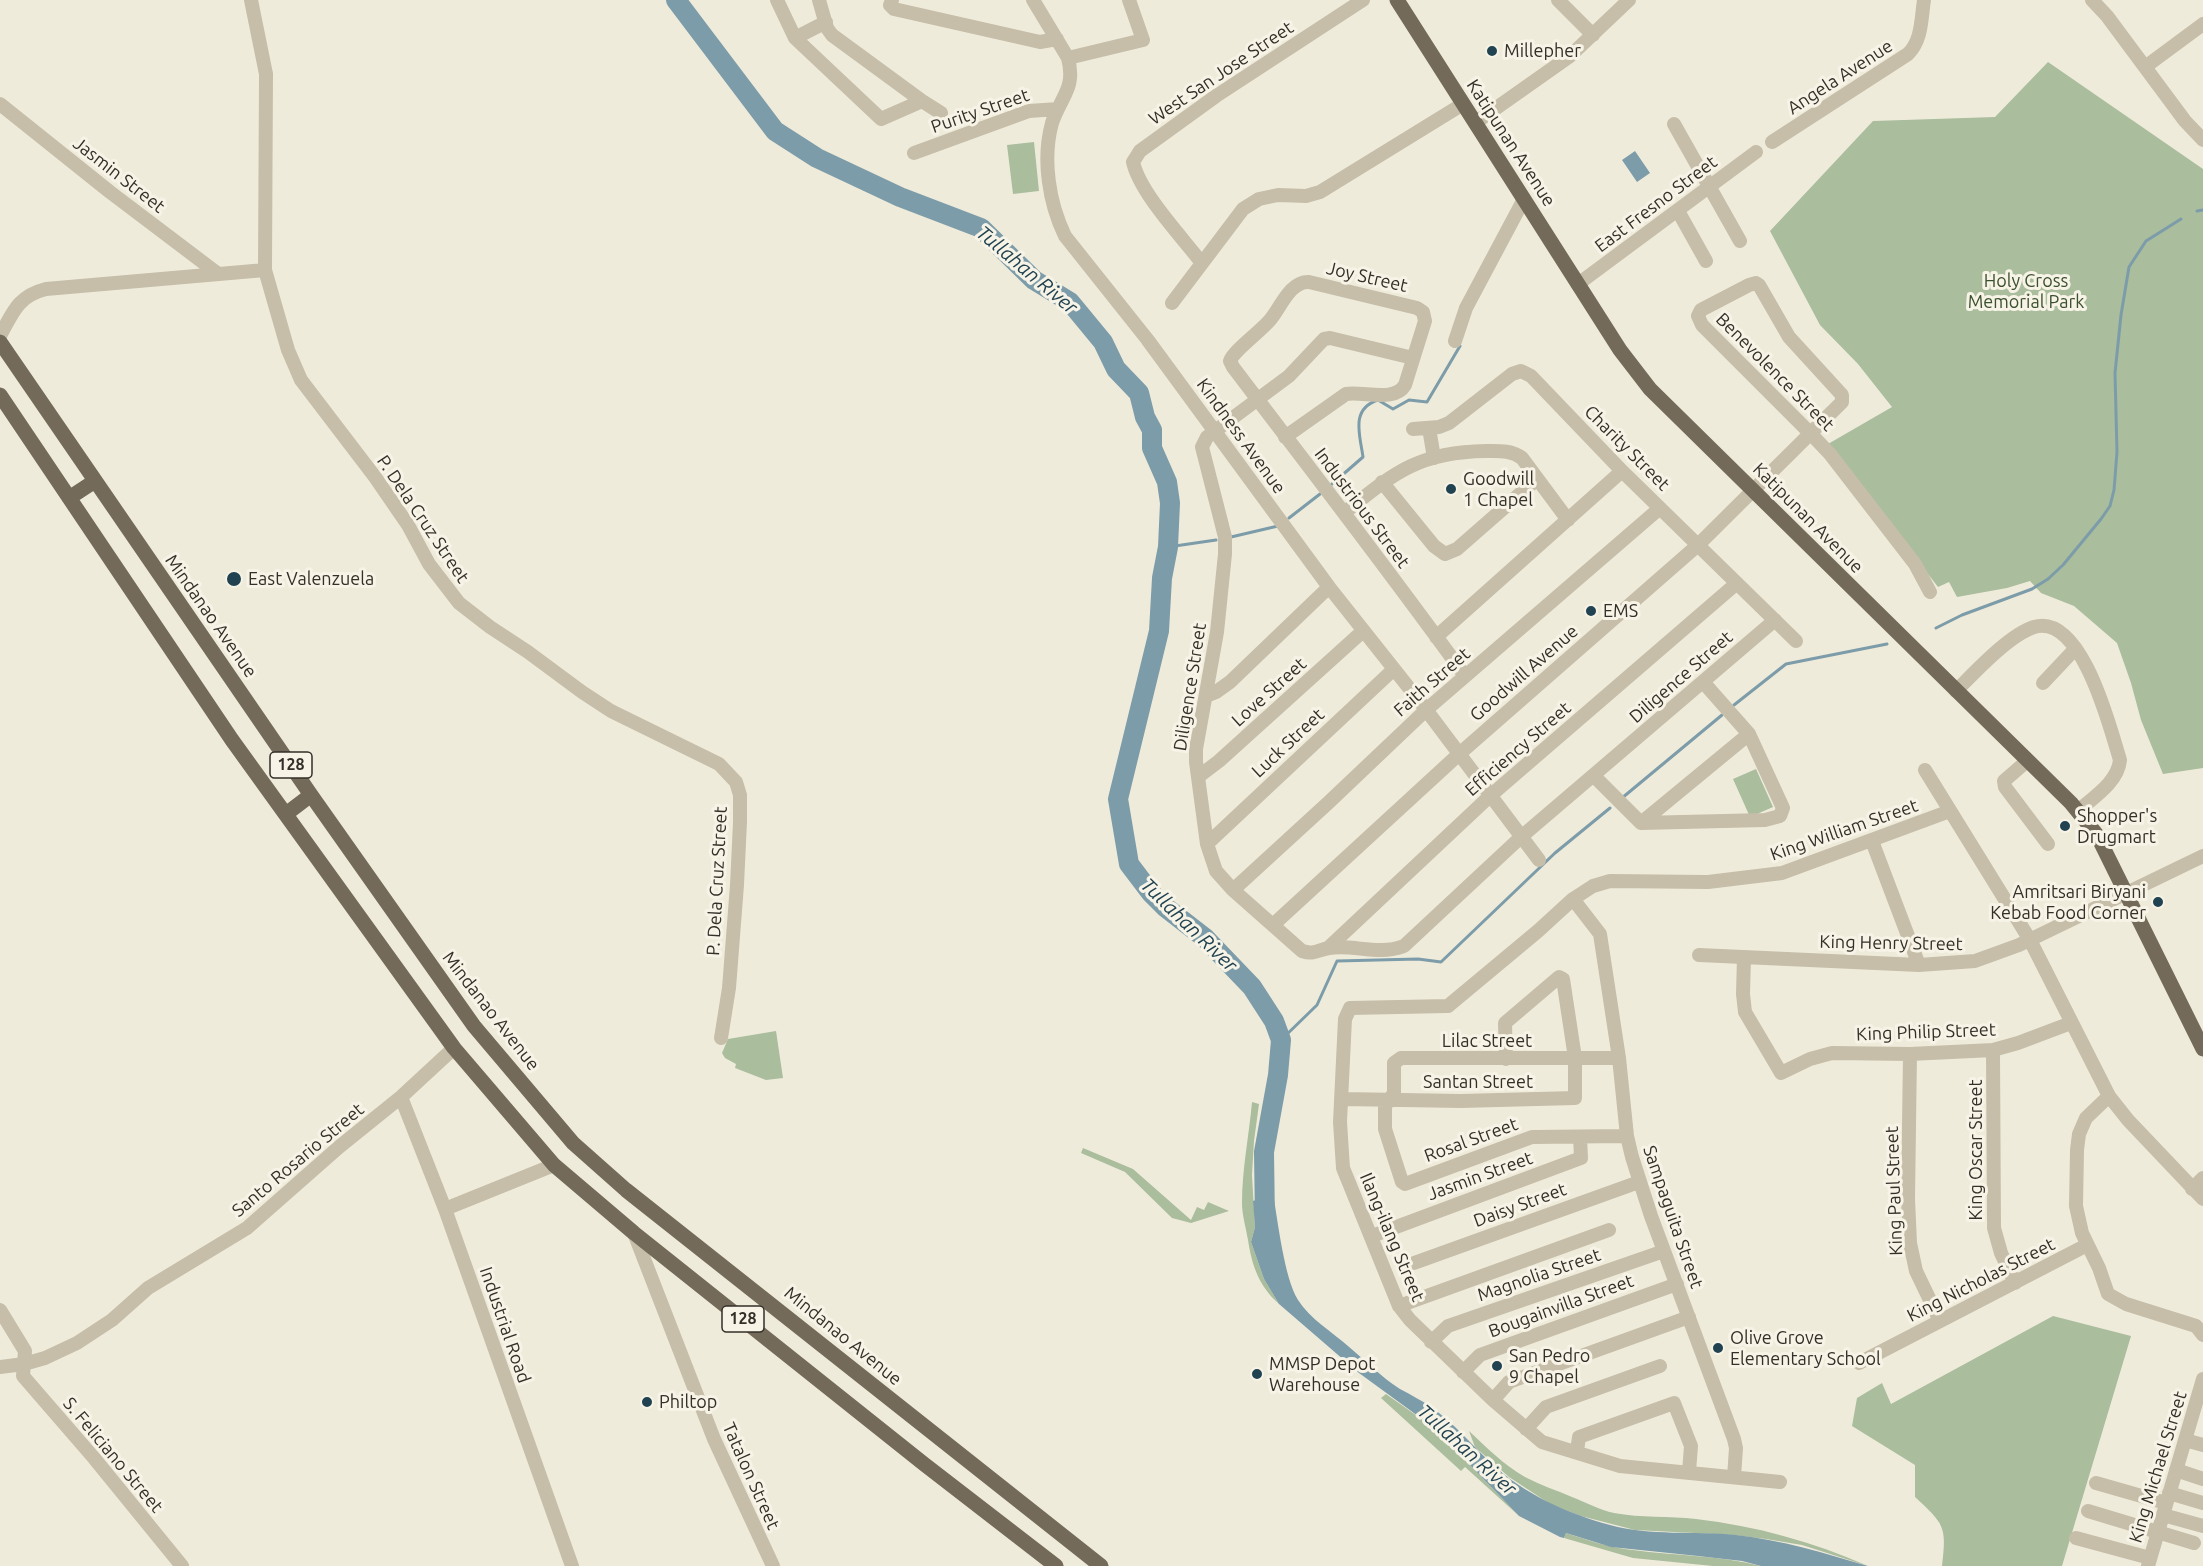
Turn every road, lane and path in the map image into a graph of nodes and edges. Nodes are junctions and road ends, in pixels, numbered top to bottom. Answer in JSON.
{"nodes":[{"id":1,"x":251,"y":0,"type":"edge"},
{"id":2,"x":777,"y":0,"type":"edge"},
{"id":3,"x":819,"y":0,"type":"edge"},
{"id":4,"x":892,"y":0,"type":"edge"},
{"id":5,"x":1033,"y":0,"type":"edge"},
{"id":6,"x":1129,"y":0,"type":"edge"},
{"id":7,"x":1363,"y":0,"type":"edge"},
{"id":8,"x":1397,"y":0,"type":"edge"},
{"id":9,"x":1558,"y":0,"type":"edge"},
{"id":10,"x":1629,"y":0,"type":"edge"},
{"id":11,"x":1924,"y":0,"type":"edge"},
{"id":12,"x":2092,"y":0,"type":"edge"},
{"id":13,"x":826,"y":22,"type":"junction"},
{"id":14,"x":2203,"y":24,"type":"edge"},
{"id":15,"x":1593,"y":35,"type":"junction"},
{"id":16,"x":795,"y":38,"type":"junction"},
{"id":17,"x":1056,"y":39,"type":"junction"},
{"id":18,"x":1068,"y":58,"type":"junction"},
{"id":19,"x":2145,"y":68,"type":"junction"},
{"id":20,"x":922,"y":101,"type":"junction"},
{"id":21,"x":0,"y":104,"type":"edge"},
{"id":22,"x":1462,"y":104,"type":"junction"},
{"id":23,"x":1058,"y":109,"type":"junction"},
{"id":24,"x":941,"y":113,"type":"dead end"},
{"id":25,"x":1475,"y":123,"type":"junction"},
{"id":26,"x":1674,"y":124,"type":"dead end"},
{"id":27,"x":2203,"y":140,"type":"edge"},
{"id":28,"x":1772,"y":142,"type":"dead end"},
{"id":29,"x":1756,"y":152,"type":"dead end"},
{"id":30,"x":915,"y":153,"type":"dead end"},
{"id":31,"x":1710,"y":187,"type":"junction"},
{"id":32,"x":1524,"y":199,"type":"junction"},
{"id":33,"x":1678,"y":211,"type":"junction"},
{"id":34,"x":1740,"y":242,"type":"dead end"},
{"id":35,"x":1706,"y":261,"type":"dead end"},
{"id":36,"x":1201,"y":262,"type":"junction"},
{"id":37,"x":265,"y":270,"type":"junction"},
{"id":38,"x":217,"y":273,"type":"junction"},
{"id":39,"x":1578,"y":284,"type":"junction"},
{"id":40,"x":1172,"y":303,"type":"dead end"},
{"id":41,"x":0,"y":336,"type":"edge"},
{"id":42,"x":1455,"y":341,"type":"dead end"},
{"id":43,"x":0,"y":342,"type":"edge"},
{"id":44,"x":1413,"y":358,"type":"junction"},
{"id":45,"x":1230,"y":361,"type":"joint"},
{"id":46,"x":1842,"y":394,"type":"joint"},
{"id":47,"x":0,"y":395,"type":"edge"},
{"id":48,"x":1258,"y":400,"type":"junction"},
{"id":49,"x":1429,"y":428,"type":"junction"},
{"id":50,"x":1413,"y":429,"type":"dead end"},
{"id":51,"x":1215,"y":431,"type":"junction"},
{"id":52,"x":1811,"y":434,"type":"junction"},
{"id":53,"x":1285,"y":437,"type":"junction"},
{"id":54,"x":1434,"y":458,"type":"junction"},
{"id":55,"x":1622,"y":471,"type":"junction"},
{"id":56,"x":1537,"y":479,"type":"junction"},
{"id":57,"x":95,"y":481,"type":"junction"},
{"id":58,"x":1382,"y":482,"type":"junction"},
{"id":59,"x":1754,"y":491,"type":"junction"},
{"id":60,"x":69,"y":498,"type":"junction"},
{"id":61,"x":1660,"y":508,"type":"junction"},
{"id":62,"x":1344,"y":513,"type":"junction"},
{"id":63,"x":1568,"y":520,"type":"junction"},
{"id":64,"x":1698,"y":545,"type":"junction"},
{"id":65,"x":1737,"y":583,"type":"junction"},
{"id":66,"x":1329,"y":587,"type":"junction"},
{"id":67,"x":1930,"y":592,"type":"dead end"},
{"id":68,"x":1775,"y":620,"type":"junction"},
{"id":69,"x":1363,"y":631,"type":"junction"},
{"id":70,"x":1437,"y":637,"type":"junction"},
{"id":71,"x":1796,"y":641,"type":"dead end"},
{"id":72,"x":2075,"y":649,"type":"junction"},
{"id":73,"x":1394,"y":669,"type":"junction"},
{"id":74,"x":1465,"y":676,"type":"junction"},
{"id":75,"x":1704,"y":682,"type":"junction"},
{"id":76,"x":2043,"y":683,"type":"dead end"},
{"id":77,"x":1956,"y":691,"type":"junction"},
{"id":78,"x":1206,"y":696,"type":"junction"},
{"id":79,"x":1426,"y":710,"type":"junction"},
{"id":80,"x":1749,"y":734,"type":"junction"},
{"id":81,"x":1458,"y":755,"type":"junction"},
{"id":82,"x":2027,"y":760,"type":"junction"},
{"id":83,"x":1925,"y":770,"type":"dead end"},
{"id":84,"x":1594,"y":776,"type":"junction"},
{"id":85,"x":1198,"y":777,"type":"junction"},
{"id":86,"x":311,"y":795,"type":"junction"},
{"id":87,"x":1490,"y":796,"type":"junction"},
{"id":88,"x":1950,"y":811,"type":"junction"},
{"id":89,"x":2078,"y":811,"type":"junction"},
{"id":90,"x":286,"y":814,"type":"junction"},
{"id":91,"x":1641,"y":823,"type":"junction"},
{"id":92,"x":1521,"y":837,"type":"junction"},
{"id":93,"x":1872,"y":841,"type":"junction"},
{"id":94,"x":1207,"y":844,"type":"junction"},
{"id":95,"x":2048,"y":844,"type":"dead end"},
{"id":96,"x":2203,"y":856,"type":"edge"},
{"id":97,"x":1539,"y":860,"type":"dead end"},
{"id":98,"x":1233,"y":890,"type":"junction"},
{"id":99,"x":2126,"y":892,"type":"junction"},
{"id":100,"x":1573,"y":898,"type":"junction"},
{"id":101,"x":1274,"y":924,"type":"junction"},
{"id":102,"x":2030,"y":940,"type":"junction"},
{"id":103,"x":1328,"y":948,"type":"junction"},
{"id":104,"x":1699,"y":955,"type":"dead end"},
{"id":105,"x":1744,"y":957,"type":"junction"},
{"id":106,"x":1919,"y":964,"type":"junction"},
{"id":107,"x":2071,"y":1023,"type":"junction"},
{"id":108,"x":721,"y":1038,"type":"dead end"},
{"id":109,"x":454,"y":1048,"type":"junction"},
{"id":110,"x":2203,"y":1049,"type":"edge"},
{"id":111,"x":1993,"y":1050,"type":"junction"},
{"id":112,"x":1910,"y":1054,"type":"junction"},
{"id":113,"x":1575,"y":1058,"type":"junction"},
{"id":114,"x":1619,"y":1058,"type":"junction"},
{"id":115,"x":1506,"y":1059,"type":"junction"},
{"id":116,"x":2109,"y":1096,"type":"junction"},
{"id":117,"x":401,"y":1097,"type":"junction"},
{"id":118,"x":1390,"y":1099,"type":"junction"},
{"id":119,"x":1342,"y":1100,"type":"junction"},
{"id":120,"x":1627,"y":1136,"type":"junction"},
{"id":121,"x":1581,"y":1137,"type":"junction"},
{"id":122,"x":554,"y":1165,"type":"junction"},
{"id":123,"x":2203,"y":1178,"type":"edge"},
{"id":124,"x":1639,"y":1182,"type":"junction"},
{"id":125,"x":2193,"y":1189,"type":"junction"},
{"id":126,"x":2203,"y":1199,"type":"edge"},
{"id":127,"x":445,"y":1209,"type":"junction"},
{"id":128,"x":1609,"y":1230,"type":"dead end"},
{"id":129,"x":634,"y":1233,"type":"junction"},
{"id":130,"x":1372,"y":1236,"type":"junction"},
{"id":131,"x":2087,"y":1245,"type":"junction"},
{"id":132,"x":1664,"y":1251,"type":"junction"},
{"id":133,"x":1414,"y":1263,"type":"dead end"},
{"id":134,"x":2015,"y":1283,"type":"junction"},
{"id":135,"x":1677,"y":1284,"type":"junction"},
{"id":136,"x":1399,"y":1306,"type":"junction"},
{"id":137,"x":0,"y":1311,"type":"edge"},
{"id":138,"x":1689,"y":1317,"type":"junction"},
{"id":139,"x":1940,"y":1321,"type":"junction"},
{"id":140,"x":2203,"y":1335,"type":"edge"},
{"id":141,"x":1431,"y":1342,"type":"junction"},
{"id":142,"x":1859,"y":1363,"type":"dead end"},
{"id":143,"x":24,"y":1364,"type":"junction"},
{"id":144,"x":1660,"y":1366,"type":"dead end"},
{"id":145,"x":0,"y":1367,"type":"edge"},
{"id":146,"x":1463,"y":1372,"type":"junction"},
{"id":147,"x":2203,"y":1379,"type":"edge"},
{"id":148,"x":1493,"y":1400,"type":"junction"},
{"id":149,"x":1526,"y":1430,"type":"junction"},
{"id":150,"x":2186,"y":1440,"type":"junction"},
{"id":151,"x":2203,"y":1446,"type":"edge"},
{"id":152,"x":1576,"y":1451,"type":"junction"},
{"id":153,"x":2176,"y":1470,"type":"junction"},
{"id":154,"x":1689,"y":1472,"type":"junction"},
{"id":155,"x":1734,"y":1477,"type":"junction"},
{"id":156,"x":2203,"y":1479,"type":"edge"},
{"id":157,"x":1780,"y":1482,"type":"dead end"},
{"id":158,"x":2096,"y":1483,"type":"dead end"},
{"id":159,"x":2203,"y":1503,"type":"edge"},
{"id":160,"x":2166,"y":1504,"type":"junction"},
{"id":161,"x":2088,"y":1511,"type":"dead end"},
{"id":162,"x":2203,"y":1526,"type":"edge"},
{"id":163,"x":2158,"y":1532,"type":"junction"},
{"id":164,"x":2076,"y":1538,"type":"dead end"},
{"id":165,"x":2194,"y":1543,"type":"dead end"},
{"id":166,"x":2149,"y":1562,"type":"edge"},
{"id":167,"x":182,"y":1566,"type":"edge"},
{"id":168,"x":572,"y":1566,"type":"edge"},
{"id":169,"x":773,"y":1566,"type":"edge"},
{"id":170,"x":1056,"y":1566,"type":"edge"},
{"id":171,"x":1101,"y":1566,"type":"edge"}],
"edges":[{"from":1,"to":37,"type":"street","name":"P. Dela Cruz Street"},
{"from":2,"to":16,"type":"street"},
{"from":3,"to":13,"type":"street"},
{"from":4,"to":17,"type":"street"},
{"from":5,"to":17,"type":"street"},
{"from":6,"to":18,"type":"street"},
{"from":7,"to":36,"type":"street","name":"West San Jose Street"},
{"from":8,"to":22,"type":"main road","name":"Katipunan Avenue"},
{"from":9,"to":15,"type":"street"},
{"from":10,"to":15,"type":"street"},
{"from":11,"to":28,"type":"street","name":"Angela Avenue"},
{"from":12,"to":19,"type":"street"},
{"from":13,"to":16,"type":"street"},
{"from":13,"to":20,"type":"street"},
{"from":14,"to":19,"type":"street"},
{"from":15,"to":25,"type":"street"},
{"from":16,"to":20,"type":"street"},
{"from":17,"to":18,"type":"street"},
{"from":18,"to":23,"type":"street","name":"Kindness Avenue"},
{"from":19,"to":27,"type":"street"},
{"from":20,"to":24,"type":"street"},
{"from":21,"to":38,"type":"street","name":"Jasmin Street"},
{"from":22,"to":25,"type":"main road","name":"Katipunan Avenue"},
{"from":22,"to":36,"type":"street"},
{"from":23,"to":30,"type":"street","name":"Purity Street"},
{"from":23,"to":51,"type":"street","name":"Kindness Avenue"},
{"from":25,"to":32,"type":"main road","name":"Katipunan Avenue"},
{"from":26,"to":31,"type":"street"},
{"from":29,"to":31,"type":"street","name":"East Fresno Street"},
{"from":31,"to":33,"type":"street","name":"East Fresno Street"},
{"from":31,"to":34,"type":"street"},
{"from":32,"to":39,"type":"main road","name":"Katipunan Avenue"},
{"from":32,"to":42,"type":"street"},
{"from":33,"to":35,"type":"street"},
{"from":33,"to":39,"type":"street","name":"East Fresno Street"},
{"from":36,"to":40,"type":"street"},
{"from":37,"to":38,"type":"street"},
{"from":37,"to":108,"type":"street","name":"P. Dela Cruz Street"},
{"from":38,"to":41,"type":"street"},
{"from":39,"to":59,"type":"main road","name":"Katipunan Avenue"},
{"from":43,"to":57,"type":"main road","name":"Mindanao Avenue","number":"128"},
{"from":44,"to":45,"type":"street","name":"Joy Street"},
{"from":44,"to":48,"type":"street","name":"Diligence Street"},
{"from":44,"to":53,"type":"street","name":"Joy Street"},
{"from":45,"to":48,"type":"street","name":"Industrious Street"},
{"from":46,"to":52,"type":"street","name":"Goodwill Avenue"},
{"from":46,"to":52,"type":"street","name":"Benevolence Street"},
{"from":47,"to":60,"type":"main road","number":"128"},
{"from":48,"to":51,"type":"street","name":"Diligence Street"},
{"from":48,"to":53,"type":"street","name":"Industrious Street"},
{"from":49,"to":50,"type":"street","name":"Charity Street"},
{"from":49,"to":54,"type":"street"},
{"from":49,"to":55,"type":"street","name":"Charity Street"},
{"from":51,"to":66,"type":"street","name":"Kindness Avenue"},
{"from":51,"to":78,"type":"street","name":"Diligence Street"},
{"from":52,"to":59,"type":"street","name":"Goodwill Avenue"},
{"from":52,"to":67,"type":"street","name":"Benevolence Street"},
{"from":53,"to":62,"type":"street","name":"Industrious Street"},
{"from":54,"to":56,"type":"street"},
{"from":54,"to":58,"type":"street"},
{"from":55,"to":61,"type":"street","name":"Charity Street"},
{"from":55,"to":63,"type":"street"},
{"from":56,"to":58,"type":"street"},
{"from":56,"to":63,"type":"street"},
{"from":57,"to":60,"type":"main road"},
{"from":57,"to":86,"type":"main road","name":"Mindanao Avenue","number":"128"},
{"from":58,"to":62,"type":"street"},
{"from":59,"to":64,"type":"street","name":"Goodwill Avenue"},
{"from":59,"to":77,"type":"main road","name":"Katipunan Avenue"},
{"from":60,"to":90,"type":"main road","number":"128"},
{"from":61,"to":64,"type":"street","name":"Charity Street"},
{"from":61,"to":74,"type":"street","name":"Faith Street"},
{"from":62,"to":70,"type":"street","name":"Industrious Street"},
{"from":63,"to":70,"type":"street"},
{"from":64,"to":65,"type":"street","name":"Charity Street"},
{"from":64,"to":81,"type":"street","name":"Goodwill Avenue"},
{"from":65,"to":68,"type":"street","name":"Charity Street"},
{"from":65,"to":87,"type":"street","name":"Efficiency Street"},
{"from":66,"to":69,"type":"street","name":"Kindness Avenue"},
{"from":66,"to":78,"type":"street"},
{"from":68,"to":71,"type":"street","name":"Charity Street"},
{"from":68,"to":75,"type":"street","name":"Diligence Street"},
{"from":69,"to":73,"type":"street","name":"Kindness Avenue"},
{"from":69,"to":85,"type":"street","name":"Love Street"},
{"from":70,"to":74,"type":"street","name":"Industrious Street"},
{"from":72,"to":76,"type":"street"},
{"from":72,"to":77,"type":"street"},
{"from":72,"to":89,"type":"street"},
{"from":73,"to":79,"type":"street","name":"Kindness Avenue"},
{"from":73,"to":94,"type":"street","name":"Luck Street"},
{"from":74,"to":79,"type":"street","name":"Faith Street"},
{"from":75,"to":80,"type":"street"},
{"from":75,"to":84,"type":"street","name":"Diligence Street"},
{"from":77,"to":82,"type":"main road","name":"Katipunan Avenue"},
{"from":78,"to":85,"type":"street","name":"Diligence Street"},
{"from":79,"to":81,"type":"street","name":"Kindness Avenue"},
{"from":79,"to":98,"type":"street","name":"Faith Street"},
{"from":80,"to":91,"type":"street"},
{"from":80,"to":91,"type":"street"},
{"from":81,"to":87,"type":"street","name":"Kindness Avenue"},
{"from":81,"to":101,"type":"street","name":"Goodwill Avenue"},
{"from":82,"to":89,"type":"main road","name":"Katipunan Avenue"},
{"from":82,"to":95,"type":"street"},
{"from":83,"to":88,"type":"street"},
{"from":84,"to":91,"type":"street"},
{"from":84,"to":92,"type":"street","name":"Diligence Street"},
{"from":85,"to":94,"type":"street","name":"Diligence Street"},
{"from":86,"to":90,"type":"main road"},
{"from":86,"to":171,"type":"main road","name":"Mindanao Avenue","number":"128"},
{"from":87,"to":92,"type":"street","name":"Kindness Avenue"},
{"from":87,"to":103,"type":"street","name":"Efficiency Street"},
{"from":88,"to":93,"type":"street","name":"King William Street"},
{"from":88,"to":102,"type":"street"},
{"from":89,"to":99,"type":"main road","name":"Katipunan Avenue"},
{"from":90,"to":109,"type":"main road","number":"128"},
{"from":92,"to":97,"type":"street","name":"Kindness Avenue"},
{"from":92,"to":103,"type":"street","name":"Diligence Street"},
{"from":93,"to":100,"type":"street","name":"King William Street"},
{"from":93,"to":106,"type":"street"},
{"from":94,"to":98,"type":"street","name":"Diligence Street"},
{"from":96,"to":99,"type":"street","name":"King Henry Street"},
{"from":98,"to":101,"type":"street","name":"Diligence Street"},
{"from":99,"to":102,"type":"street","name":"King Henry Street"},
{"from":99,"to":110,"type":"main road","name":"Katipunan Avenue"},
{"from":100,"to":114,"type":"street","name":"Sampaguita Street"},
{"from":100,"to":119,"type":"street","name":"Ilang-ilang Street"},
{"from":101,"to":103,"type":"street","name":"Diligence Street"},
{"from":102,"to":106,"type":"street","name":"King Henry Street"},
{"from":102,"to":107,"type":"street"},
{"from":104,"to":105,"type":"street","name":"King Henry Street"},
{"from":105,"to":106,"type":"street","name":"King Henry Street"},
{"from":105,"to":112,"type":"street","name":"King Philip Street"},
{"from":107,"to":111,"type":"street","name":"King Philip Street"},
{"from":107,"to":116,"type":"street"},
{"from":109,"to":117,"type":"street","name":"Santo Rosario Street"},
{"from":109,"to":122,"type":"main road","number":"128"},
{"from":111,"to":112,"type":"street","name":"King Philip Street"},
{"from":111,"to":134,"type":"street","name":"King Oscar Street"},
{"from":112,"to":139,"type":"street","name":"King Paul Street"},
{"from":113,"to":114,"type":"street","name":"Lilac Street"},
{"from":113,"to":115,"type":"street","name":"Lilac Street"},
{"from":113,"to":115,"type":"street"},
{"from":113,"to":118,"type":"street","name":"Santan Street"},
{"from":114,"to":120,"type":"street","name":"Sampaguita Street"},
{"from":115,"to":118,"type":"street","name":"Lilac Street"},
{"from":116,"to":125,"type":"street"},
{"from":116,"to":131,"type":"street"},
{"from":117,"to":127,"type":"street","name":"Industrial Road"},
{"from":117,"to":143,"type":"street","name":"Santo Rosario Street"},
{"from":118,"to":119,"type":"street","name":"Santan Street"},
{"from":118,"to":121,"type":"street","name":"Rosal Street"},
{"from":119,"to":130,"type":"street","name":"Ilang-ilang Street"},
{"from":120,"to":121,"type":"street","name":"Rosal Street"},
{"from":120,"to":124,"type":"street","name":"Sampaguita Street"},
{"from":121,"to":130,"type":"street","name":"Jasmin Street"},
{"from":122,"to":127,"type":"street"},
{"from":122,"to":129,"type":"main road","number":"128"},
{"from":123,"to":125,"type":"street"},
{"from":124,"to":132,"type":"street","name":"Sampaguita Street"},
{"from":124,"to":133,"type":"street","name":"Daisy Street"},
{"from":125,"to":126,"type":"street"},
{"from":127,"to":168,"type":"street","name":"Industrial Road"},
{"from":128,"to":136,"type":"street"},
{"from":129,"to":169,"type":"street","name":"Tatalon Street"},
{"from":129,"to":170,"type":"main road","number":"128"},
{"from":130,"to":136,"type":"street","name":"Ilang-ilang Street"},
{"from":131,"to":134,"type":"street","name":"King Nicholas Street"},
{"from":131,"to":140,"type":"street"},
{"from":132,"to":135,"type":"street","name":"Sampaguita Street"},
{"from":132,"to":141,"type":"street","name":"Magnolia Street"},
{"from":134,"to":139,"type":"street","name":"King Nicholas Street"},
{"from":135,"to":138,"type":"street","name":"Sampaguita Street"},
{"from":135,"to":146,"type":"street","name":"Bougainvilla Street"},
{"from":136,"to":141,"type":"street","name":"Ilang-ilang Street"},
{"from":137,"to":143,"type":"street","name":"S. Feliciano Street"},
{"from":138,"to":148,"type":"street"},
{"from":138,"to":155,"type":"street","name":"Sampaguita Street"},
{"from":139,"to":142,"type":"street","name":"King Nicholas Street"},
{"from":141,"to":146,"type":"street","name":"Ilang-ilang Street"},
{"from":143,"to":145,"type":"street","name":"Santo Rosario Street"},
{"from":143,"to":167,"type":"street","name":"S. Feliciano Street"},
{"from":144,"to":149,"type":"street"},
{"from":146,"to":148,"type":"street","name":"Ilang-ilang Street"},
{"from":147,"to":150,"type":"street","name":"King Michael Street"},
{"from":148,"to":149,"type":"street","name":"Ilang-ilang Street"},
{"from":149,"to":152,"type":"street","name":"Ilang-ilang Street"},
{"from":150,"to":151,"type":"street"},
{"from":150,"to":153,"type":"street","name":"King Michael Street"},
{"from":152,"to":154,"type":"street","name":"Ilang-ilang Street"},
{"from":152,"to":154,"type":"street"},
{"from":153,"to":156,"type":"street"},
{"from":153,"to":160,"type":"street","name":"King Michael Street"},
{"from":154,"to":155,"type":"street","name":"Ilang-ilang Street"},
{"from":155,"to":157,"type":"street","name":"Ilang-ilang Street"},
{"from":158,"to":160,"type":"street"},
{"from":159,"to":160,"type":"street"},
{"from":160,"to":162,"type":"street"},
{"from":160,"to":163,"type":"street","name":"King Michael Street"},
{"from":161,"to":163,"type":"street"},
{"from":163,"to":165,"type":"street"},
{"from":163,"to":166,"type":"street","name":"King Michael Street"},
{"from":164,"to":166,"type":"street"}]}
